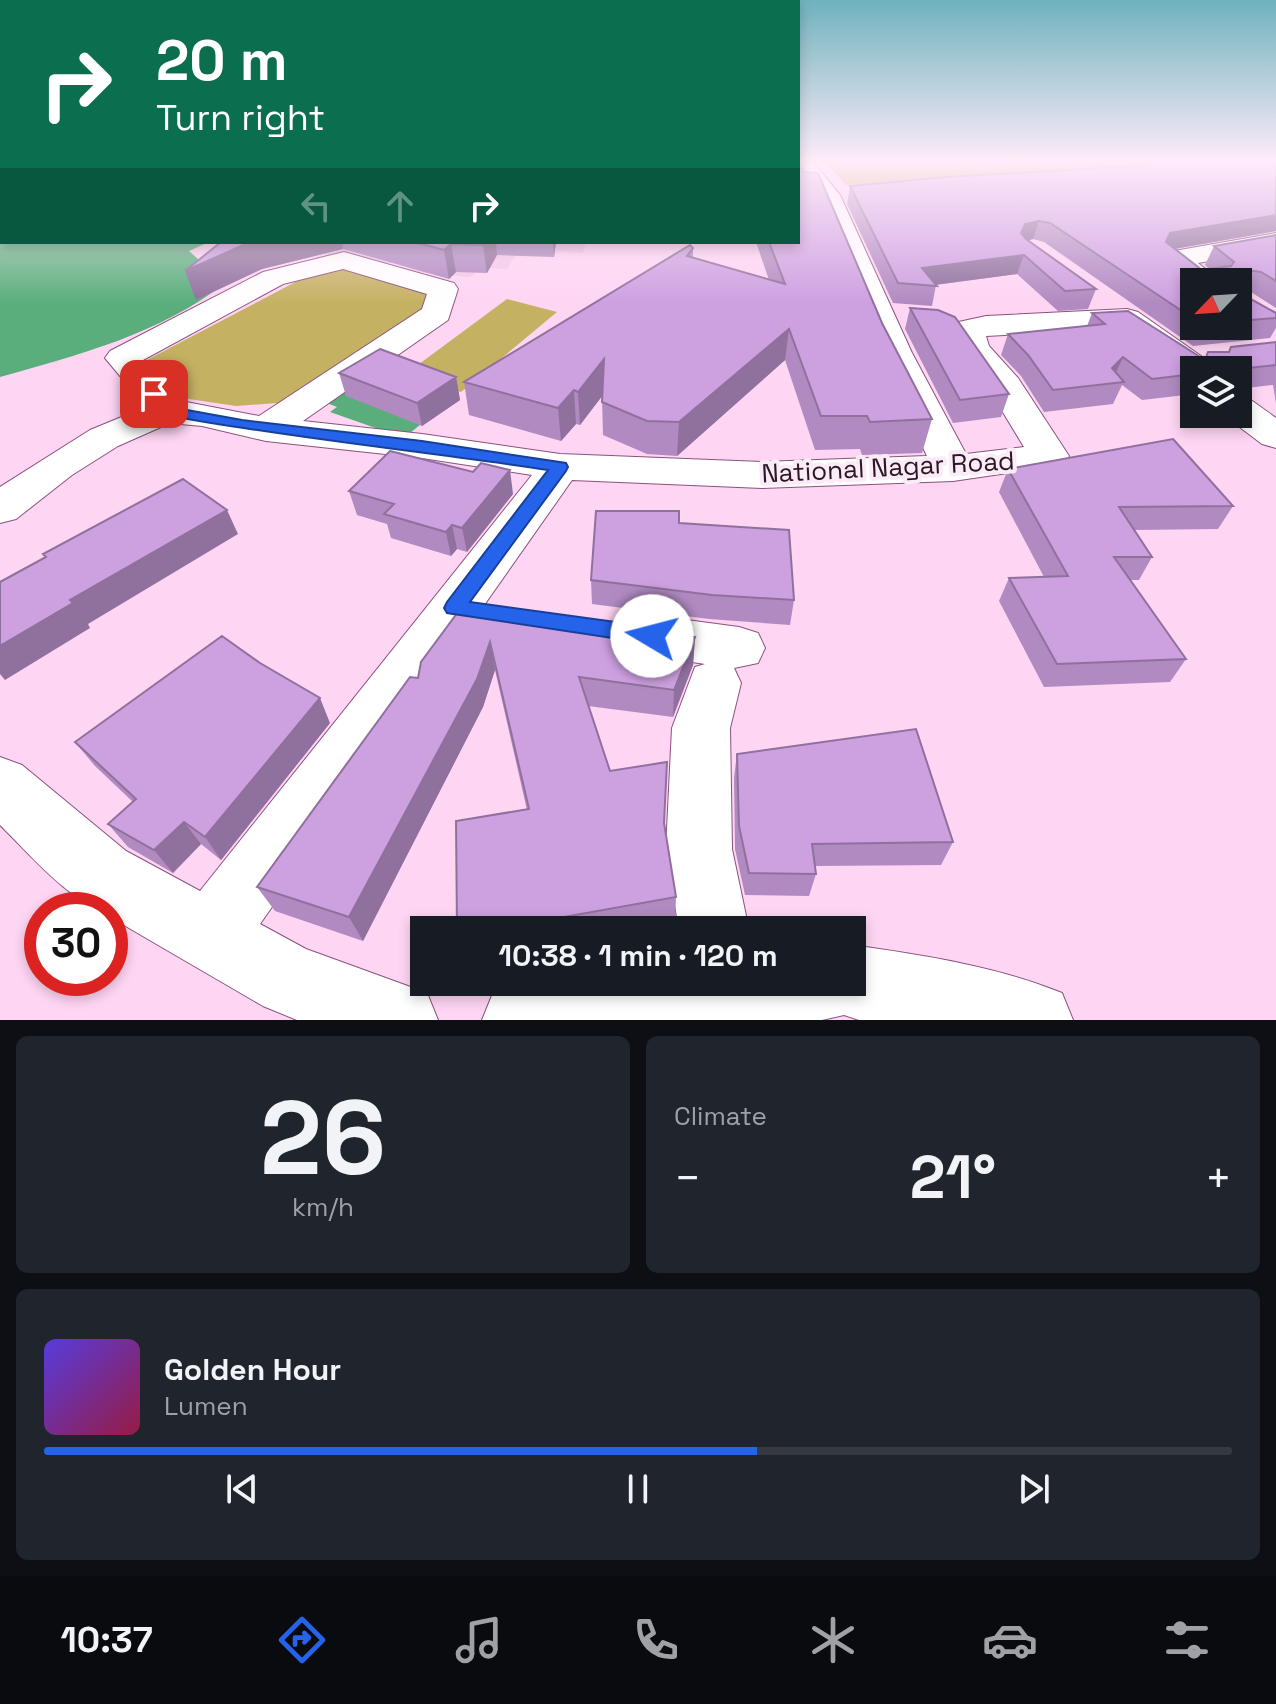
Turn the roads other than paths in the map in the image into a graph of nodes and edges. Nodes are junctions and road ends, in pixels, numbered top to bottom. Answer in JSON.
{"nodes":[{"id":1,"x":851,"y":209,"type":"edge"},
{"id":2,"x":1276,"y":241,"type":"edge"},
{"id":3,"x":1187,"y":268,"type":"edge"},
{"id":4,"x":1091,"y":293,"type":"edge"},
{"id":5,"x":1127,"y":319,"type":"junction"},
{"id":6,"x":923,"y":320,"type":"junction"},
{"id":7,"x":1192,"y":356,"type":"edge"},
{"id":8,"x":171,"y":412,"type":"junction"},
{"id":9,"x":1252,"y":418,"type":"edge"},
{"id":10,"x":266,"y":429,"type":"junction"},
{"id":11,"x":1276,"y":436,"type":"edge"},
{"id":12,"x":560,"y":467,"type":"junction"},
{"id":13,"x":953,"y":468,"type":"junction"},
{"id":14,"x":0,"y":509,"type":"edge"},
{"id":15,"x":584,"y":626,"type":"edge"},
{"id":16,"x":0,"y":785,"type":"edge"},
{"id":17,"x":705,"y":916,"type":"edge"},
{"id":18,"x":211,"y":934,"type":"junction"},
{"id":19,"x":866,"y":984,"type":"edge"},
{"id":20,"x":632,"y":996,"type":"edge"},
{"id":21,"x":400,"y":1020,"type":"edge"},
{"id":22,"x":520,"y":1020,"type":"edge"},
{"id":23,"x":1035,"y":1020,"type":"edge"}],
"edges":[{"from":1,"to":6,"type":"street"},
{"from":2,"to":3,"type":"street"},
{"from":4,"to":5,"type":"street"},
{"from":5,"to":6,"type":"street"},
{"from":5,"to":7,"type":"street"},
{"from":6,"to":13,"type":"street"},
{"from":6,"to":13,"type":"street","name":"National Nagar Road"},
{"from":8,"to":10,"type":"street","name":"National Nagar Road"},
{"from":8,"to":10,"type":"street"},
{"from":8,"to":14,"type":"street"},
{"from":9,"to":11,"type":"street"},
{"from":10,"to":12,"type":"street","name":"National Nagar Road"},
{"from":12,"to":13,"type":"street","name":"National Nagar Road"},
{"from":12,"to":18,"type":"street"},
{"from":15,"to":17,"type":"street"},
{"from":16,"to":18,"type":"street"},
{"from":18,"to":21,"type":"street"},
{"from":19,"to":23,"type":"street"},
{"from":20,"to":22,"type":"street"}]}
